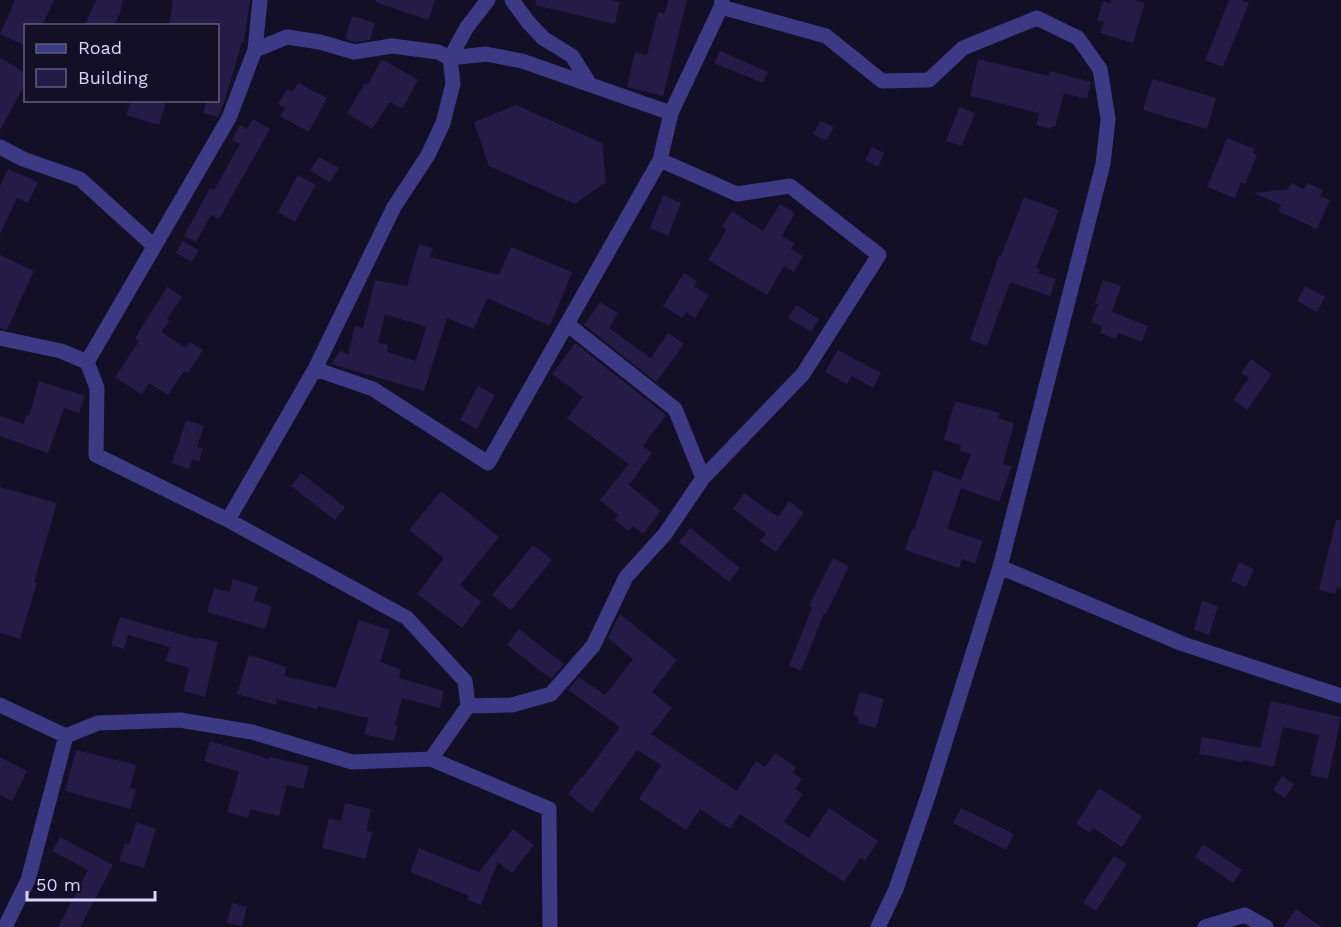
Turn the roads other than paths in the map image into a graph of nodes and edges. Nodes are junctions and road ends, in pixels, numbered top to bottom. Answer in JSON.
{"nodes":[{"id":1,"x":260,"y":0,"type":"edge"},
{"id":2,"x":488,"y":0,"type":"edge"},
{"id":3,"x":512,"y":0,"type":"edge"},
{"id":4,"x":721,"y":3,"type":"edge"},
{"id":5,"x":255,"y":50,"type":"junction"},
{"id":6,"x":450,"y":58,"type":"junction"},
{"id":7,"x":589,"y":83,"type":"junction"},
{"id":8,"x":671,"y":113,"type":"junction"},
{"id":9,"x":0,"y":147,"type":"edge"},
{"id":10,"x":660,"y":160,"type":"junction"},
{"id":11,"x":154,"y":246,"type":"junction"},
{"id":12,"x":567,"y":324,"type":"junction"},
{"id":13,"x":0,"y":338,"type":"edge"},
{"id":14,"x":87,"y":362,"type":"junction"},
{"id":15,"x":315,"y":369,"type":"junction"},
{"id":16,"x":703,"y":478,"type":"junction"},
{"id":17,"x":228,"y":520,"type":"junction"},
{"id":18,"x":1000,"y":567,"type":"junction"},
{"id":19,"x":1341,"y":696,"type":"edge"},
{"id":20,"x":0,"y":705,"type":"edge"},
{"id":21,"x":468,"y":706,"type":"junction"},
{"id":22,"x":66,"y":736,"type":"junction"},
{"id":23,"x":431,"y":759,"type":"junction"},
{"id":24,"x":5,"y":927,"type":"edge"},
{"id":25,"x":550,"y":927,"type":"edge"},
{"id":26,"x":878,"y":927,"type":"edge"},
{"id":27,"x":1205,"y":927,"type":"edge"},
{"id":28,"x":1266,"y":927,"type":"edge"}],
"edges":[{"from":1,"to":5,"type":"street"},
{"from":2,"to":6,"type":"street"},
{"from":3,"to":7,"type":"street"},
{"from":4,"to":8,"type":"street"},
{"from":4,"to":18,"type":"street"},
{"from":5,"to":6,"type":"street"},
{"from":5,"to":11,"type":"street"},
{"from":6,"to":7,"type":"street"},
{"from":6,"to":15,"type":"street"},
{"from":7,"to":8,"type":"street"},
{"from":8,"to":10,"type":"street"},
{"from":9,"to":11,"type":"street"},
{"from":10,"to":12,"type":"street"},
{"from":10,"to":16,"type":"street"},
{"from":11,"to":14,"type":"street"},
{"from":12,"to":15,"type":"street"},
{"from":12,"to":16,"type":"street"},
{"from":13,"to":14,"type":"street"},
{"from":14,"to":17,"type":"street"},
{"from":15,"to":17,"type":"street"},
{"from":16,"to":21,"type":"street"},
{"from":17,"to":21,"type":"street"},
{"from":18,"to":19,"type":"street"},
{"from":18,"to":26,"type":"street"},
{"from":20,"to":22,"type":"street"},
{"from":21,"to":23,"type":"street"},
{"from":22,"to":23,"type":"street"},
{"from":22,"to":24,"type":"street"},
{"from":23,"to":25,"type":"street"},
{"from":27,"to":28,"type":"street"}]}
